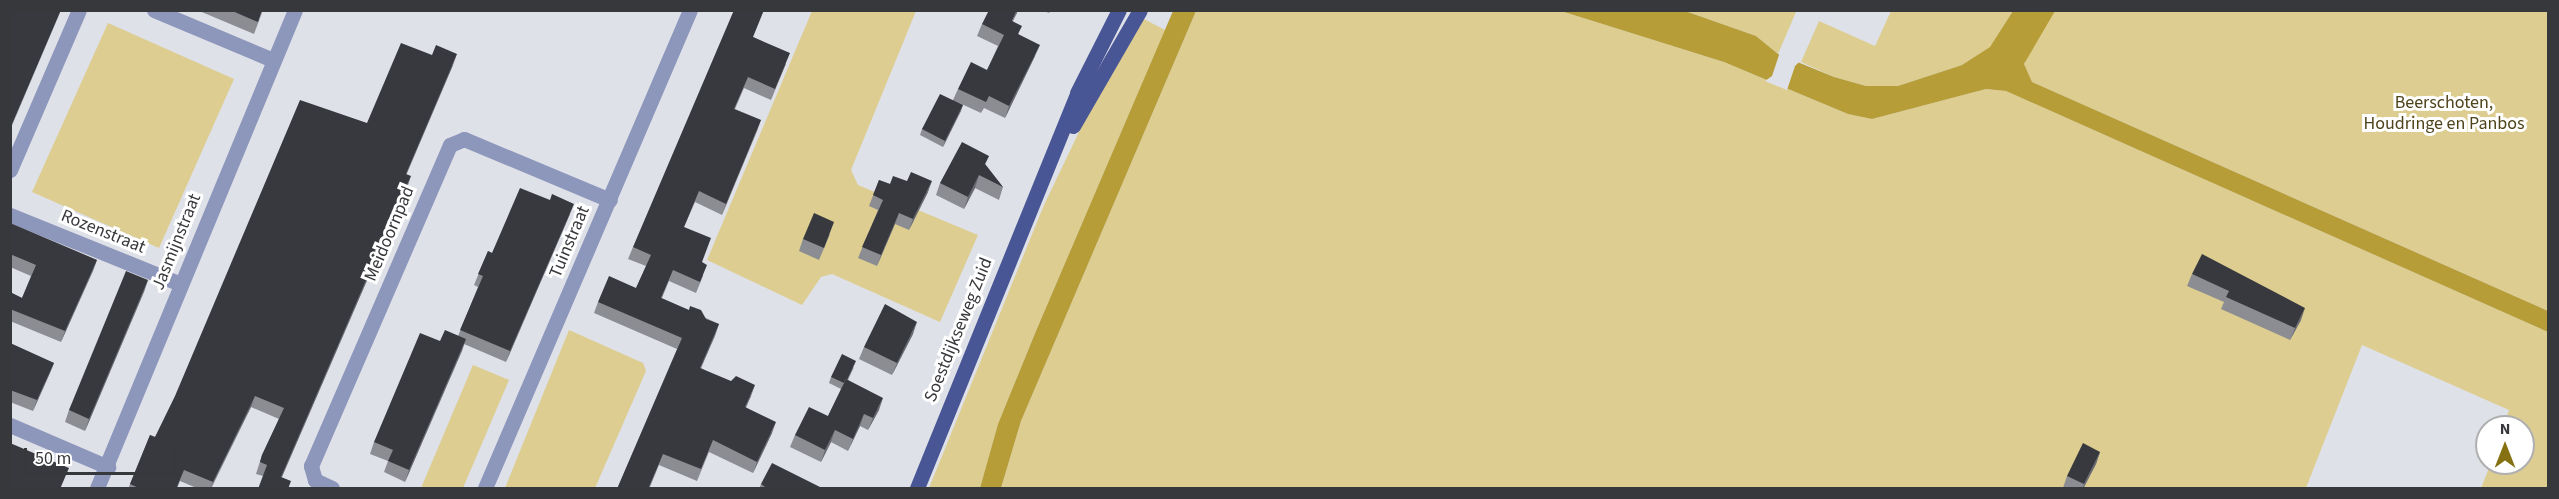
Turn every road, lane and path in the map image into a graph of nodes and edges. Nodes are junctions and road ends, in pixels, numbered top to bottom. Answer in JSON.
{"nodes":[{"id":1,"x":79,"y":10,"type":"edge"},
{"id":2,"x":154,"y":10,"type":"edge"},
{"id":3,"x":295,"y":10,"type":"edge"},
{"id":4,"x":690,"y":10,"type":"edge"},
{"id":5,"x":1119,"y":10,"type":"edge"},
{"id":6,"x":1140,"y":10,"type":"edge"},
{"id":7,"x":273,"y":60,"type":"junction"},
{"id":8,"x":10,"y":170,"type":"edge"},
{"id":9,"x":1040,"y":186,"type":"junction"},
{"id":10,"x":610,"y":200,"type":"junction"},
{"id":11,"x":10,"y":215,"type":"edge"},
{"id":12,"x":181,"y":284,"type":"junction"},
{"id":13,"x":10,"y":425,"type":"edge"},
{"id":14,"x":108,"y":467,"type":"junction"},
{"id":15,"x":97,"y":489,"type":"edge"},
{"id":16,"x":332,"y":489,"type":"edge"},
{"id":17,"x":485,"y":489,"type":"edge"},
{"id":18,"x":916,"y":489,"type":"edge"}],
"edges":[{"from":1,"to":8,"type":"street"},
{"from":2,"to":7,"type":"street"},
{"from":3,"to":7,"type":"street","name":"Jasmijnstraat"},
{"from":4,"to":10,"type":"street","name":"Tuinstraat"},
{"from":5,"to":9,"type":"main road","name":"Soestdijkseweg Zuid"},
{"from":6,"to":9,"type":"main road","name":"Soestdijkseweg Zuid"},
{"from":7,"to":12,"type":"street","name":"Jasmijnstraat"},
{"from":9,"to":18,"type":"main road","name":"Soestdijkseweg Zuid"},
{"from":10,"to":16,"type":"street","name":"Meidoornpad"},
{"from":10,"to":17,"type":"street","name":"Tuinstraat"},
{"from":11,"to":12,"type":"street","name":"Rozenstraat"},
{"from":12,"to":14,"type":"street","name":"Jasmijnstraat"},
{"from":13,"to":14,"type":"street"},
{"from":14,"to":15,"type":"street","name":"Jasmijnstraat"}]}
